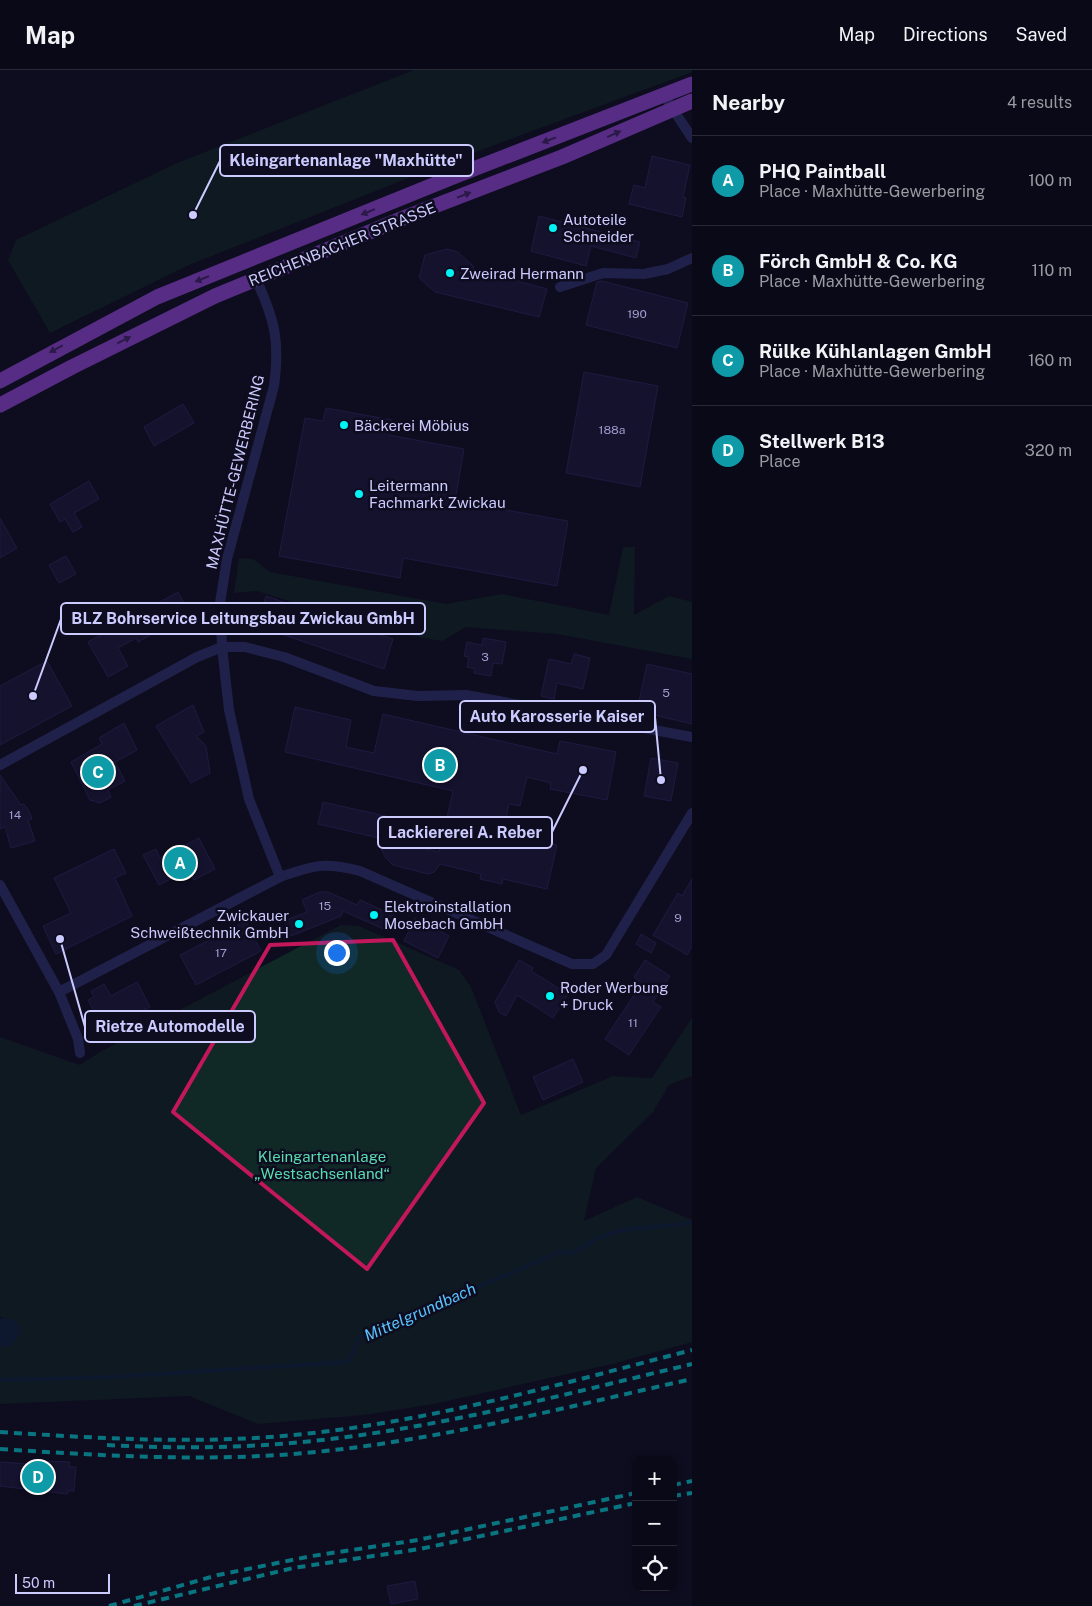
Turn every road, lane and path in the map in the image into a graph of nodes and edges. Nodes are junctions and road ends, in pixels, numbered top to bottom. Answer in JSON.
{"nodes":[{"id":1,"x":692,"y":84,"type":"edge"},
{"id":2,"x":663,"y":94,"type":"junction"},
{"id":3,"x":692,"y":101,"type":"edge"},
{"id":4,"x":672,"y":108,"type":"junction"},
{"id":5,"x":692,"y":138,"type":"edge"},
{"id":6,"x":692,"y":258,"type":"edge"},
{"id":7,"x":248,"y":261,"type":"junction"},
{"id":8,"x":256,"y":279,"type":"junction"},
{"id":9,"x":560,"y":287,"type":"dead end"},
{"id":10,"x":0,"y":381,"type":"edge"},
{"id":11,"x":0,"y":406,"type":"edge"},
{"id":12,"x":222,"y":646,"type":"junction"},
{"id":13,"x":692,"y":737,"type":"edge"},
{"id":14,"x":0,"y":765,"type":"edge"},
{"id":15,"x":692,"y":812,"type":"edge"},
{"id":16,"x":280,"y":877,"type":"junction"},
{"id":17,"x":0,"y":884,"type":"edge"},
{"id":18,"x":59,"y":992,"type":"junction"},
{"id":19,"x":80,"y":1053,"type":"dead end"}],
"edges":[{"from":1,"to":2,"type":"main road","name":"REICHENBACHER STRASSE"},
{"from":2,"to":4,"type":"street"},
{"from":2,"to":7,"type":"main road","name":"REICHENBACHER STRASSE","one_way":true},
{"from":3,"to":4,"type":"main road","name":"REICHENBACHER STRASSE"},
{"from":4,"to":5,"type":"street"},
{"from":8,"to":4,"type":"main road","name":"REICHENBACHER STRASSE","one_way":true},
{"from":6,"to":9,"type":"street"},
{"from":7,"to":8,"type":"main road"},
{"from":7,"to":10,"type":"main road","name":"REICHENBACHER STRASSE","one_way":true},
{"from":11,"to":8,"type":"main road","name":"REICHENBACHER STRASSE","one_way":true},
{"from":8,"to":12,"type":"street","name":"MAXHÜTTE-GEWERBERING"},
{"from":12,"to":13,"type":"street"},
{"from":12,"to":14,"type":"street"},
{"from":12,"to":16,"type":"street","name":"MAXHÜTTE-GEWERBERING"},
{"from":15,"to":16,"type":"street"},
{"from":16,"to":18,"type":"street"},
{"from":17,"to":18,"type":"street"},
{"from":18,"to":19,"type":"street"}]}
